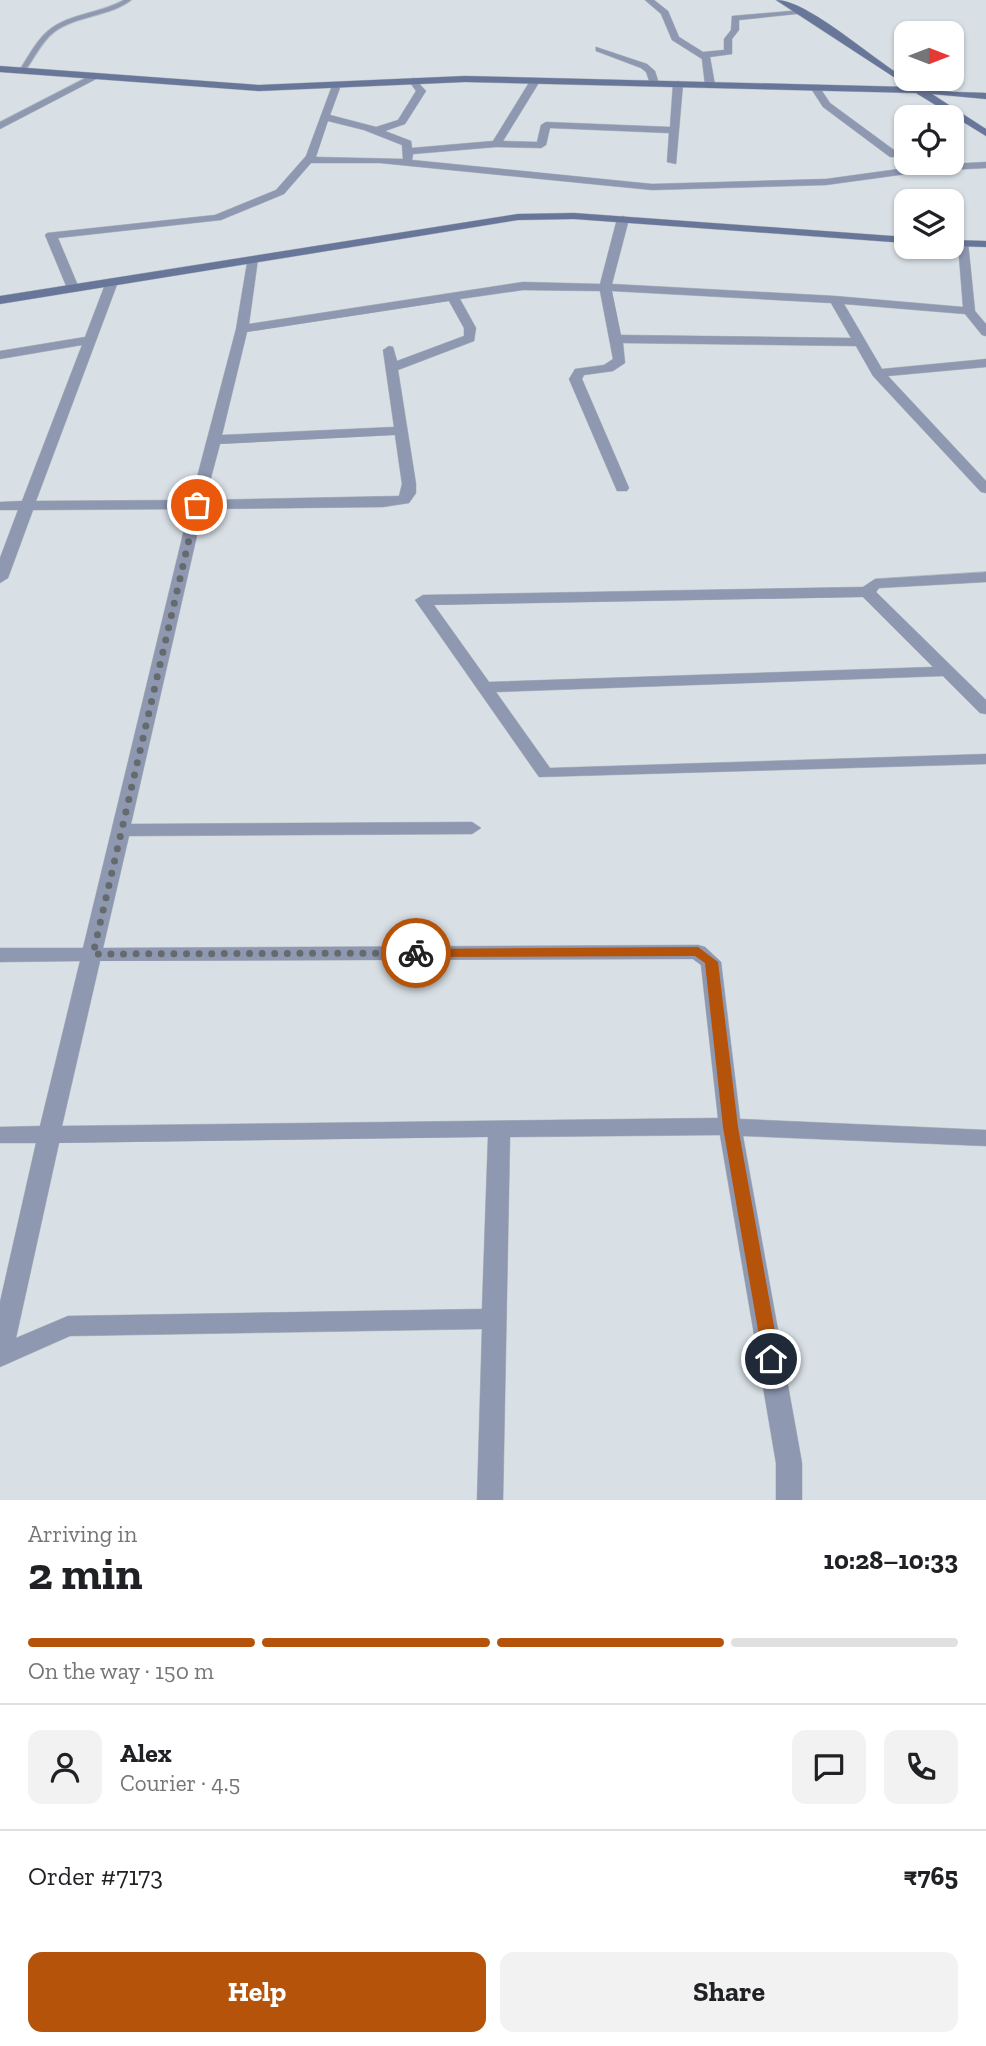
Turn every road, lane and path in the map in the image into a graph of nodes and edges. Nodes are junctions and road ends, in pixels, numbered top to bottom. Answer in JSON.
{"nodes":[{"id":1,"x":128,"y":0,"type":"edge"},
{"id":2,"x":649,"y":0,"type":"edge"},
{"id":3,"x":780,"y":0,"type":"edge"},
{"id":4,"x":802,"y":13,"type":"junction"},
{"id":5,"x":598,"y":49,"type":"dead end"},
{"id":6,"x":704,"y":55,"type":"junction"},
{"id":7,"x":0,"y":69,"type":"edge"},
{"id":8,"x":22,"y":71,"type":"junction"},
{"id":9,"x":894,"y":74,"type":"edge"},
{"id":10,"x":95,"y":76,"type":"junction"},
{"id":11,"x":414,"y":81,"type":"junction"},
{"id":12,"x":535,"y":81,"type":"junction"},
{"id":13,"x":654,"y":84,"type":"junction"},
{"id":14,"x":677,"y":84,"type":"junction"},
{"id":15,"x":336,"y":85,"type":"junction"},
{"id":16,"x":710,"y":85,"type":"junction"},
{"id":17,"x":815,"y":87,"type":"junction"},
{"id":18,"x":894,"y":89,"type":"edge"},
{"id":19,"x":918,"y":91,"type":"edge"},
{"id":20,"x":928,"y":91,"type":"edge"},
{"id":21,"x":986,"y":96,"type":"edge"},
{"id":22,"x":325,"y":117,"type":"junction"},
{"id":23,"x":0,"y":126,"type":"edge"},
{"id":24,"x":675,"y":130,"type":"junction"},
{"id":25,"x":375,"y":131,"type":"junction"},
{"id":26,"x":986,"y":133,"type":"edge"},
{"id":27,"x":496,"y":144,"type":"junction"},
{"id":28,"x":407,"y":151,"type":"junction"},
{"id":29,"x":894,"y":155,"type":"dead end"},
{"id":30,"x":308,"y":160,"type":"junction"},
{"id":31,"x":672,"y":162,"type":"dead end"},
{"id":32,"x":408,"y":163,"type":"junction"},
{"id":33,"x":986,"y":165,"type":"edge"},
{"id":34,"x":623,"y":219,"type":"junction"},
{"id":35,"x":894,"y":239,"type":"edge"},
{"id":36,"x":964,"y":244,"type":"edge"},
{"id":37,"x":986,"y":244,"type":"edge"},
{"id":38,"x":252,"y":259,"type":"junction"},
{"id":39,"x":960,"y":259,"type":"edge"},
{"id":40,"x":112,"y":282,"type":"junction"},
{"id":41,"x":73,"y":288,"type":"junction"},
{"id":42,"x":605,"y":288,"type":"junction"},
{"id":43,"x":453,"y":297,"type":"junction"},
{"id":44,"x":0,"y":300,"type":"edge"},
{"id":45,"x":835,"y":300,"type":"junction"},
{"id":46,"x":969,"y":311,"type":"junction"},
{"id":47,"x":242,"y":329,"type":"junction"},
{"id":48,"x":986,"y":332,"type":"edge"},
{"id":49,"x":616,"y":339,"type":"junction"},
{"id":50,"x":90,"y":340,"type":"junction"},
{"id":51,"x":860,"y":342,"type":"junction"},
{"id":52,"x":389,"y":350,"type":"dead end"},
{"id":53,"x":0,"y":355,"type":"edge"},
{"id":54,"x":986,"y":363,"type":"edge"},
{"id":55,"x":394,"y":367,"type":"junction"},
{"id":56,"x":878,"y":373,"type":"junction"},
{"id":57,"x":402,"y":431,"type":"junction"},
{"id":58,"x":214,"y":440,"type":"junction"},
{"id":59,"x":622,"y":488,"type":"dead end"},
{"id":60,"x":986,"y":489,"type":"edge"},
{"id":61,"x":197,"y":505,"type":"junction"},
{"id":62,"x":0,"y":506,"type":"edge"},
{"id":63,"x":27,"y":506,"type":"junction"},
{"id":64,"x":986,"y":577,"type":"edge"},
{"id":65,"x":0,"y":578,"type":"edge"},
{"id":66,"x":867,"y":592,"type":"junction"},
{"id":67,"x":947,"y":671,"type":"junction"},
{"id":68,"x":484,"y":687,"type":"junction"},
{"id":69,"x":986,"y":709,"type":"edge"},
{"id":70,"x":986,"y":759,"type":"edge"},
{"id":71,"x":472,"y":828,"type":"dead end"},
{"id":72,"x":122,"y":830,"type":"junction"},
{"id":73,"x":93,"y":954,"type":"junction"},
{"id":74,"x":0,"y":955,"type":"edge"},
{"id":75,"x":730,"y":1127,"type":"junction"},
{"id":76,"x":499,"y":1129,"type":"junction"},
{"id":77,"x":0,"y":1135,"type":"edge"},
{"id":78,"x":49,"y":1136,"type":"junction"},
{"id":79,"x":986,"y":1138,"type":"edge"},
{"id":80,"x":494,"y":1319,"type":"junction"},
{"id":81,"x":0,"y":1357,"type":"edge"},
{"id":82,"x":490,"y":1500,"type":"edge"},
{"id":83,"x":789,"y":1500,"type":"edge"}],
"edges":[{"from":1,"to":8,"type":"lane"},
{"from":2,"to":6,"type":"street"},
{"from":3,"to":4,"type":"street"},
{"from":4,"to":6,"type":"street"},
{"from":4,"to":9,"type":"street"},
{"from":5,"to":13,"type":"street"},
{"from":6,"to":16,"type":"street"},
{"from":7,"to":8,"type":"street"},
{"from":8,"to":10,"type":"street"},
{"from":10,"to":15,"type":"street"},
{"from":10,"to":23,"type":"street"},
{"from":11,"to":12,"type":"street"},
{"from":11,"to":15,"type":"street"},
{"from":11,"to":25,"type":"street"},
{"from":12,"to":13,"type":"street"},
{"from":12,"to":27,"type":"street"},
{"from":13,"to":14,"type":"street"},
{"from":14,"to":16,"type":"street"},
{"from":14,"to":24,"type":"street"},
{"from":15,"to":22,"type":"street"},
{"from":16,"to":17,"type":"street"},
{"from":17,"to":18,"type":"street"},
{"from":17,"to":29,"type":"street"},
{"from":19,"to":26,"type":"street"},
{"from":20,"to":21,"type":"street"},
{"from":22,"to":25,"type":"street"},
{"from":22,"to":30,"type":"street"},
{"from":24,"to":27,"type":"street"},
{"from":24,"to":31,"type":"street"},
{"from":25,"to":28,"type":"street"},
{"from":27,"to":28,"type":"street"},
{"from":28,"to":32,"type":"street"},
{"from":30,"to":32,"type":"street"},
{"from":30,"to":41,"type":"street"},
{"from":32,"to":33,"type":"street"},
{"from":34,"to":35,"type":"street"},
{"from":34,"to":38,"type":"street"},
{"from":34,"to":42,"type":"street"},
{"from":36,"to":37,"type":"street"},
{"from":38,"to":40,"type":"street"},
{"from":38,"to":47,"type":"street"},
{"from":39,"to":46,"type":"street"},
{"from":40,"to":41,"type":"street"},
{"from":40,"to":50,"type":"street"},
{"from":41,"to":44,"type":"street"},
{"from":42,"to":43,"type":"street"},
{"from":42,"to":45,"type":"street"},
{"from":42,"to":49,"type":"street"},
{"from":43,"to":47,"type":"street"},
{"from":43,"to":55,"type":"street"},
{"from":45,"to":46,"type":"street"},
{"from":45,"to":51,"type":"street"},
{"from":46,"to":48,"type":"street"},
{"from":47,"to":58,"type":"street"},
{"from":49,"to":51,"type":"street"},
{"from":49,"to":59,"type":"street"},
{"from":50,"to":53,"type":"street"},
{"from":50,"to":63,"type":"street"},
{"from":51,"to":56,"type":"street"},
{"from":52,"to":55,"type":"street"},
{"from":54,"to":56,"type":"street"},
{"from":55,"to":57,"type":"street"},
{"from":56,"to":60,"type":"street"},
{"from":57,"to":58,"type":"street"},
{"from":57,"to":61,"type":"street"},
{"from":58,"to":61,"type":"street"},
{"from":61,"to":63,"type":"street"},
{"from":61,"to":72,"type":"street"},
{"from":62,"to":63,"type":"street"},
{"from":63,"to":65,"type":"street"},
{"from":64,"to":66,"type":"street"},
{"from":66,"to":67,"type":"street"},
{"from":66,"to":68,"type":"street"},
{"from":67,"to":68,"type":"street"},
{"from":67,"to":69,"type":"street"},
{"from":68,"to":70,"type":"street"},
{"from":71,"to":72,"type":"street"},
{"from":72,"to":73,"type":"street"},
{"from":73,"to":74,"type":"street"},
{"from":73,"to":75,"type":"street"},
{"from":73,"to":78,"type":"street"},
{"from":75,"to":76,"type":"street"},
{"from":75,"to":79,"type":"street"},
{"from":75,"to":83,"type":"street"},
{"from":76,"to":78,"type":"street"},
{"from":76,"to":80,"type":"street"},
{"from":77,"to":78,"type":"street"},
{"from":78,"to":81,"type":"street"},
{"from":80,"to":81,"type":"street"},
{"from":80,"to":82,"type":"street"}]}
